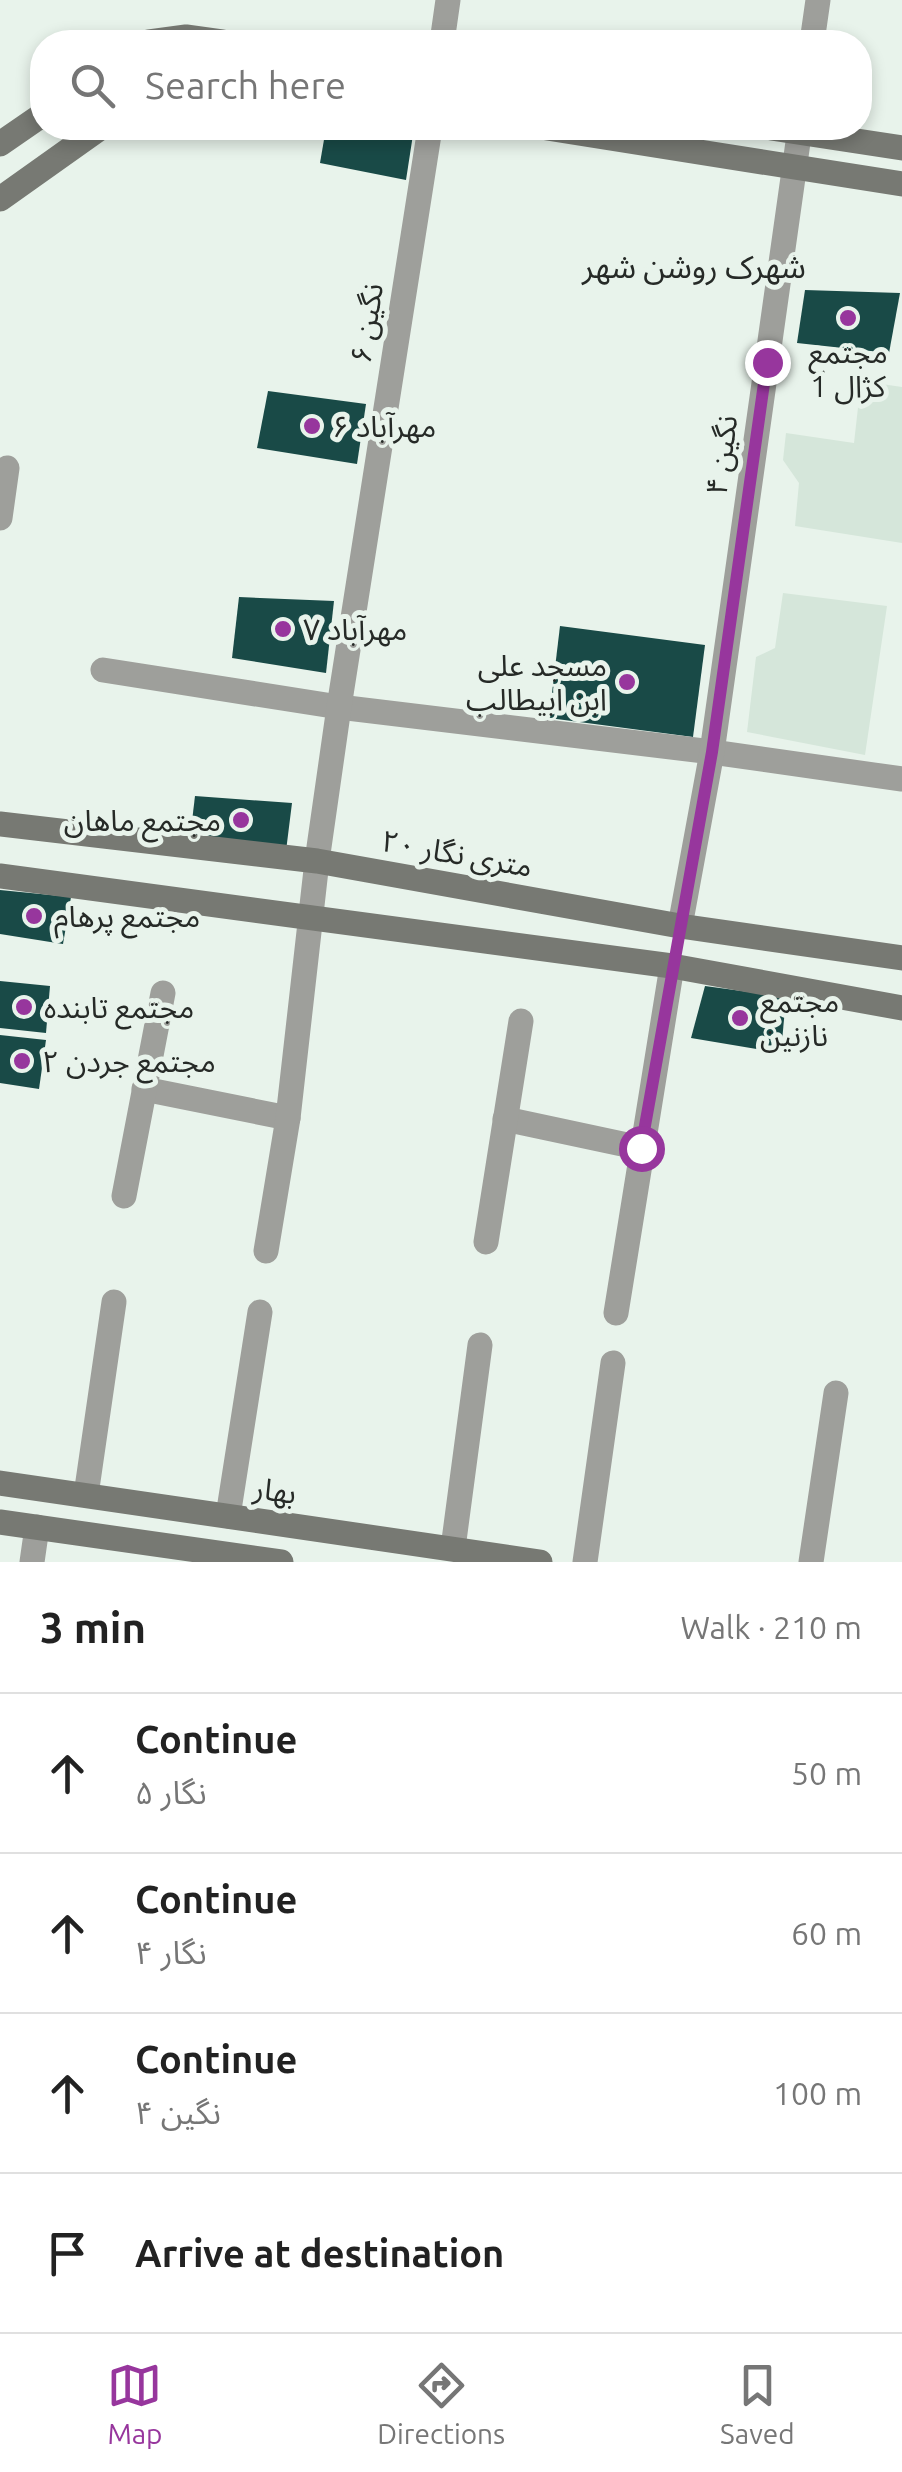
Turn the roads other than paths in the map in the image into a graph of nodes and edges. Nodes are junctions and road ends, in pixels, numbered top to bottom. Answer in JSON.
{"nodes":[{"id":1,"x":448,"y":0,"type":"edge"},
{"id":2,"x":818,"y":0,"type":"edge"},
{"id":3,"x":444,"y":30,"type":"edge"},
{"id":4,"x":814,"y":30,"type":"edge"},
{"id":5,"x":30,"y":123,"type":"edge"},
{"id":6,"x":83,"y":140,"type":"edge"},
{"id":7,"x":428,"y":140,"type":"edge"},
{"id":8,"x":625,"y":140,"type":"edge"},
{"id":9,"x":798,"y":140,"type":"edge"},
{"id":10,"x":856,"y":140,"type":"edge"},
{"id":11,"x":0,"y":144,"type":"edge"},
{"id":12,"x":902,"y":148,"type":"edge"},
{"id":13,"x":794,"y":166,"type":"junction"},
{"id":14,"x":902,"y":184,"type":"edge"},
{"id":15,"x":0,"y":199,"type":"edge"},
{"id":16,"x":7,"y":468,"type":"dead end"},
{"id":17,"x":0,"y":518,"type":"edge"},
{"id":18,"x":103,"y":670,"type":"dead end"},
{"id":19,"x":339,"y":707,"type":"junction"},
{"id":20,"x":712,"y":752,"type":"junction"},
{"id":21,"x":902,"y":778,"type":"edge"},
{"id":22,"x":0,"y":824,"type":"edge"},
{"id":23,"x":317,"y":862,"type":"junction"},
{"id":24,"x":0,"y":876,"type":"edge"},
{"id":25,"x":311,"y":917,"type":"junction"},
{"id":26,"x":680,"y":926,"type":"junction"},
{"id":27,"x":902,"y":958,"type":"edge"},
{"id":28,"x":672,"y":966,"type":"junction"},
{"id":29,"x":162,"y":993,"type":"dead end"},
{"id":30,"x":902,"y":1008,"type":"edge"},
{"id":31,"x":521,"y":1021,"type":"dead end"},
{"id":32,"x":144,"y":1089,"type":"junction"},
{"id":33,"x":288,"y":1118,"type":"junction"},
{"id":34,"x":505,"y":1119,"type":"junction"},
{"id":35,"x":641,"y":1148,"type":"junction"},
{"id":36,"x":124,"y":1196,"type":"dead end"},
{"id":37,"x":486,"y":1242,"type":"dead end"},
{"id":38,"x":266,"y":1251,"type":"dead end"},
{"id":39,"x":114,"y":1302,"type":"dead end"},
{"id":40,"x":260,"y":1312,"type":"dead end"},
{"id":41,"x":616,"y":1313,"type":"dead end"},
{"id":42,"x":480,"y":1344,"type":"dead end"},
{"id":43,"x":613,"y":1363,"type":"dead end"},
{"id":44,"x":836,"y":1393,"type":"dead end"},
{"id":45,"x":0,"y":1484,"type":"edge"},
{"id":46,"x":86,"y":1495,"type":"junction"},
{"id":47,"x":228,"y":1516,"type":"junction"},
{"id":48,"x":0,"y":1522,"type":"edge"},
{"id":49,"x":37,"y":1527,"type":"junction"},
{"id":50,"x":453,"y":1548,"type":"junction"},
{"id":51,"x":230,"y":1558,"type":"edge"},
{"id":52,"x":32,"y":1562,"type":"edge"},
{"id":53,"x":281,"y":1562,"type":"edge"},
{"id":54,"x":540,"y":1562,"type":"edge"},
{"id":55,"x":584,"y":1562,"type":"edge"},
{"id":56,"x":812,"y":1562,"type":"edge"}],
"edges":[{"from":1,"to":3,"type":"street"},
{"from":2,"to":4,"type":"street"},
{"from":5,"to":11,"type":"street"},
{"from":6,"to":15,"type":"street"},
{"from":7,"to":19,"type":"street","name":"نگین ۶"},
{"from":8,"to":13,"type":"street"},
{"from":9,"to":13,"type":"street","name":"نگین ۴"},
{"from":10,"to":12,"type":"street"},
{"from":13,"to":14,"type":"street"},
{"from":13,"to":20,"type":"street","name":"نگین ۴"},
{"from":16,"to":17,"type":"street"},
{"from":18,"to":19,"type":"street"},
{"from":19,"to":20,"type":"street"},
{"from":19,"to":23,"type":"street","name":"نگین ۶"},
{"from":20,"to":21,"type":"street"},
{"from":20,"to":26,"type":"street","name":"نگین ۴"},
{"from":22,"to":23,"type":"street","name":"۲۰ متری نگار"},
{"from":23,"to":25,"type":"street","name":"نگین ۶"},
{"from":23,"to":26,"type":"street","name":"۲۰ متری نگار"},
{"from":24,"to":25,"type":"street"},
{"from":25,"to":28,"type":"street"},
{"from":25,"to":33,"type":"street","name":"نگین ۶"},
{"from":26,"to":27,"type":"street","name":"۲۰ متری نگار"},
{"from":26,"to":28,"type":"street"},
{"from":28,"to":30,"type":"street"},
{"from":28,"to":35,"type":"street"},
{"from":29,"to":32,"type":"street"},
{"from":31,"to":34,"type":"street"},
{"from":32,"to":33,"type":"street"},
{"from":32,"to":36,"type":"street"},
{"from":33,"to":38,"type":"street","name":"نگین ۶"},
{"from":34,"to":35,"type":"street"},
{"from":34,"to":37,"type":"street"},
{"from":35,"to":41,"type":"street"},
{"from":39,"to":46,"type":"street"},
{"from":40,"to":47,"type":"street"},
{"from":42,"to":50,"type":"street"},
{"from":43,"to":55,"type":"street"},
{"from":44,"to":56,"type":"street"},
{"from":45,"to":46,"type":"street","name":"بهار"},
{"from":46,"to":47,"type":"street","name":"بهار"},
{"from":47,"to":50,"type":"street","name":"بهار"},
{"from":48,"to":49,"type":"street"},
{"from":49,"to":51,"type":"street"},
{"from":49,"to":52,"type":"street"},
{"from":50,"to":54,"type":"street","name":"بهار"},
{"from":51,"to":53,"type":"street"}]}
